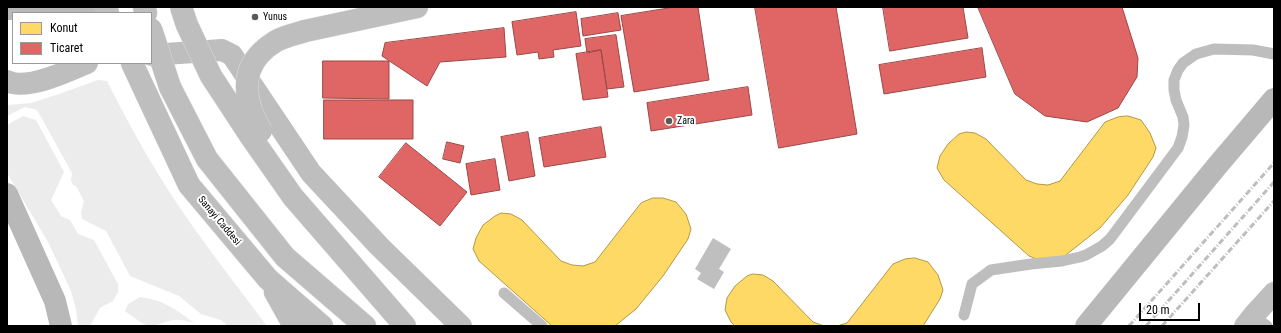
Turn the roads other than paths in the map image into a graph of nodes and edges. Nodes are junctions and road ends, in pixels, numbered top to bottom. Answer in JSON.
{"nodes":[{"id":1,"x":58,"y":7,"type":"edge"},
{"id":2,"x":89,"y":7,"type":"edge"},
{"id":3,"x":181,"y":7,"type":"edge"},
{"id":4,"x":418,"y":7,"type":"edge"},
{"id":5,"x":7,"y":9,"type":"edge"},
{"id":6,"x":152,"y":32,"type":"edge"},
{"id":7,"x":1274,"y":54,"type":"edge"},
{"id":8,"x":152,"y":55,"type":"edge"},
{"id":9,"x":85,"y":64,"type":"edge"},
{"id":10,"x":132,"y":64,"type":"edge"},
{"id":11,"x":136,"y":64,"type":"edge"},
{"id":12,"x":7,"y":82,"type":"edge"},
{"id":13,"x":146,"y":93,"type":"junction"},
{"id":14,"x":1274,"y":99,"type":"edge"},
{"id":15,"x":256,"y":134,"type":"junction"},
{"id":16,"x":7,"y":194,"type":"edge"},
{"id":17,"x":268,"y":279,"type":"junction"},
{"id":18,"x":1274,"y":292,"type":"edge"},
{"id":19,"x":504,"y":293,"type":"dead end"},
{"id":20,"x":964,"y":315,"type":"dead end"},
{"id":21,"x":1255,"y":323,"type":"edge"},
{"id":22,"x":61,"y":326,"type":"edge"},
{"id":23,"x":294,"y":326,"type":"edge"},
{"id":24,"x":322,"y":326,"type":"edge"},
{"id":25,"x":365,"y":326,"type":"edge"},
{"id":26,"x":405,"y":326,"type":"edge"},
{"id":27,"x":460,"y":326,"type":"edge"},
{"id":28,"x":542,"y":326,"type":"edge"},
{"id":29,"x":1086,"y":326,"type":"edge"}],
"edges":[{"from":1,"to":2,"type":"main road"},
{"from":1,"to":5,"type":"main road"},
{"from":3,"to":15,"type":"main road","bridge":true},
{"from":4,"to":15,"type":"main road","bridge":true},
{"from":6,"to":25,"type":"main road","bridge":true},
{"from":7,"to":20,"type":"lane"},
{"from":8,"to":27,"type":"main road"},
{"from":9,"to":12,"type":"main road"},
{"from":10,"to":13,"type":"main road"},
{"from":11,"to":13,"type":"main road"},
{"from":13,"to":17,"type":"main road","name":"Sanayi Caddesi"},
{"from":14,"to":29,"type":"main road"},
{"from":15,"to":26,"type":"main road"},
{"from":16,"to":22,"type":"main road"},
{"from":17,"to":23,"type":"main road"},
{"from":17,"to":24,"type":"main road","name":"Sanayi Caddesi"},
{"from":18,"to":21,"type":"main road"},
{"from":19,"to":28,"type":"lane"}]}
